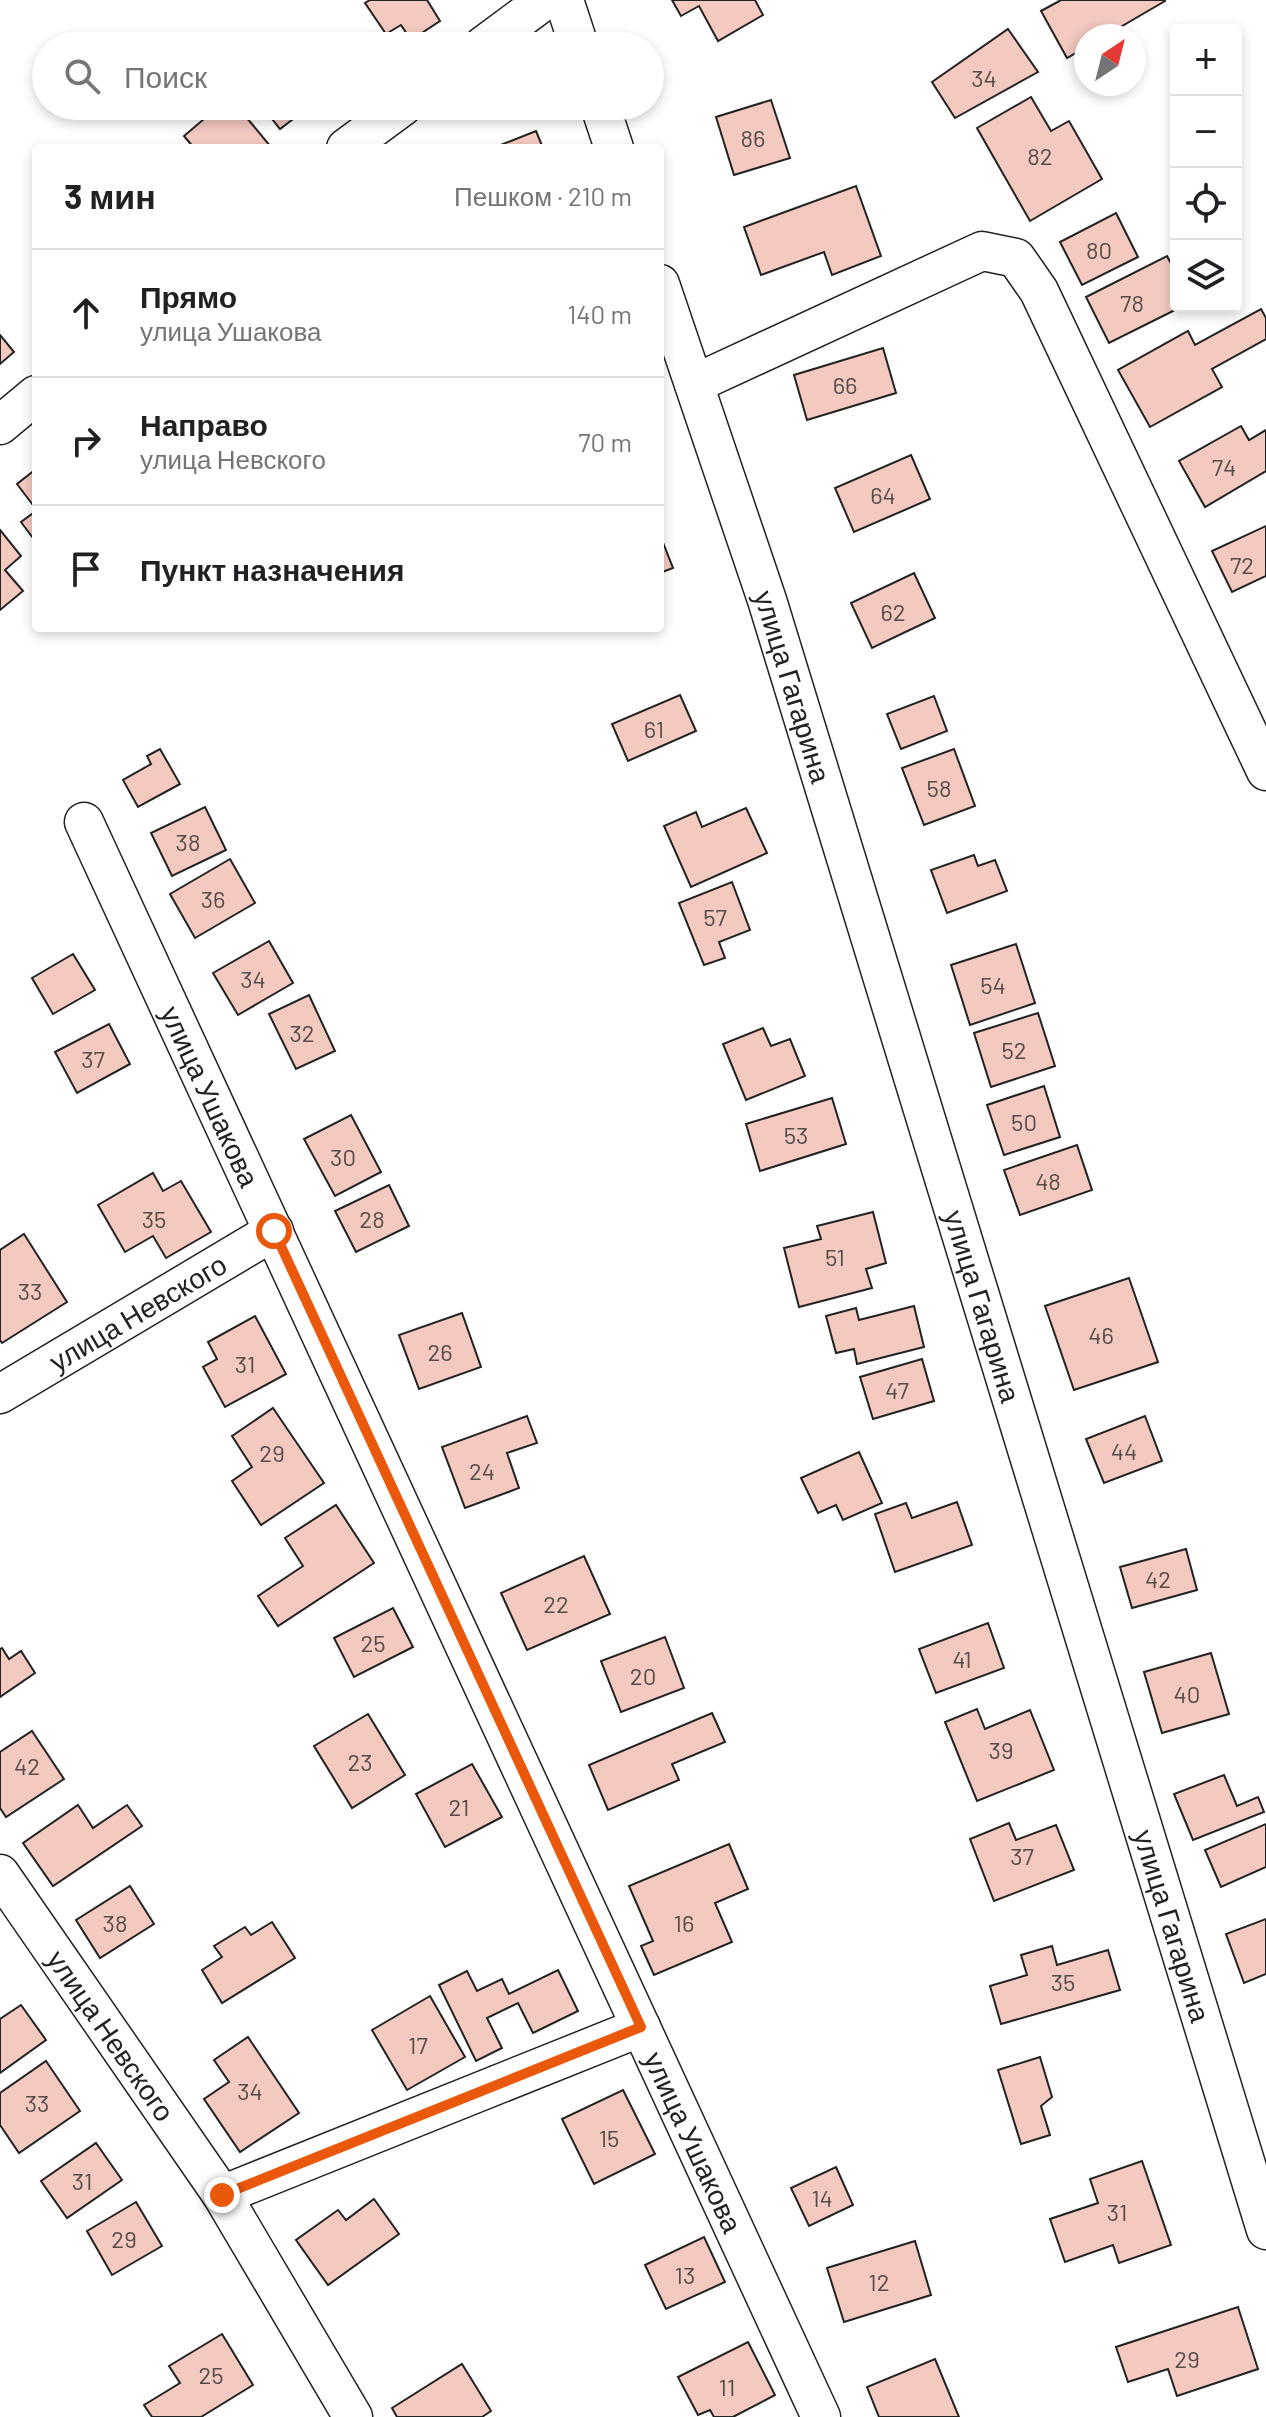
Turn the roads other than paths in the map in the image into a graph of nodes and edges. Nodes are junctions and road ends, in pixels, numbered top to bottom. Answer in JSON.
{"nodes":[{"id":1,"x":545,"y":0,"type":"edge"},
{"id":2,"x":564,"y":0,"type":"edge"},
{"id":3,"x":502,"y":32,"type":"edge"},
{"id":4,"x":574,"y":32,"type":"edge"},
{"id":5,"x":384,"y":120,"type":"edge"},
{"id":6,"x":605,"y":120,"type":"edge"},
{"id":7,"x":351,"y":144,"type":"edge"},
{"id":8,"x":613,"y":144,"type":"edge"},
{"id":9,"x":664,"y":296,"type":"edge"},
{"id":10,"x":694,"y":384,"type":"junction"},
{"id":11,"x":32,"y":398,"type":"edge"},
{"id":12,"x":0,"y":425,"type":"edge"},
{"id":13,"x":1266,"y":771,"type":"edge"},
{"id":14,"x":84,"y":822,"type":"dead end"},
{"id":15,"x":274,"y":1231,"type":"junction"},
{"id":16,"x":0,"y":1394,"type":"edge"},
{"id":17,"x":0,"y":1874,"type":"edge"},
{"id":18,"x":641,"y":2027,"type":"junction"},
{"id":19,"x":222,"y":2195,"type":"junction"},
{"id":20,"x":1265,"y":2224,"type":"edge"},
{"id":21,"x":353,"y":2417,"type":"edge"},
{"id":22,"x":821,"y":2417,"type":"edge"}],
"edges":[{"from":1,"to":3,"type":"street"},
{"from":2,"to":4,"type":"street"},
{"from":5,"to":7,"type":"street"},
{"from":6,"to":8,"type":"street"},
{"from":9,"to":10,"type":"street","name":"улица Гагарина"},
{"from":10,"to":13,"type":"street"},
{"from":10,"to":20,"type":"street","name":"улица Гагарина"},
{"from":11,"to":12,"type":"street"},
{"from":14,"to":15,"type":"street","name":"улица Ушакова"},
{"from":15,"to":16,"type":"street","name":"улица Невского"},
{"from":15,"to":18,"type":"street","name":"улица Ушакова"},
{"from":17,"to":19,"type":"street","name":"улица Невского"},
{"from":18,"to":19,"type":"street"},
{"from":18,"to":22,"type":"street","name":"улица Ушакова"},
{"from":19,"to":21,"type":"street","name":"улица Невского"}]}
